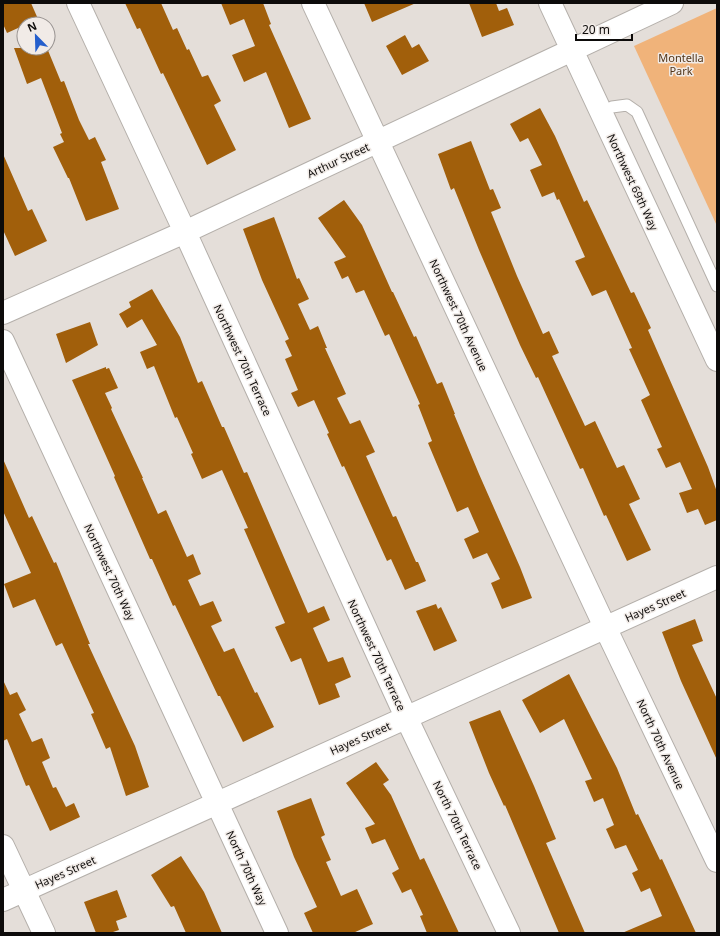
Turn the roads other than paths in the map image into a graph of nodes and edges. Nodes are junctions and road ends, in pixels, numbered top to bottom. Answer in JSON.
{"nodes":[{"id":1,"x":78,"y":3,"type":"edge"},
{"id":2,"x":313,"y":3,"type":"edge"},
{"id":3,"x":550,"y":3,"type":"edge"},
{"id":4,"x":672,"y":3,"type":"edge"},
{"id":5,"x":572,"y":50,"type":"junction"},
{"id":6,"x":601,"y":113,"type":"junction"},
{"id":7,"x":377,"y":141,"type":"junction"},
{"id":8,"x":184,"y":232,"type":"junction"},
{"id":9,"x":717,"y":286,"type":"edge"},
{"id":10,"x":3,"y":313,"type":"edge"},
{"id":11,"x":3,"y":341,"type":"edge"},
{"id":12,"x":717,"y":360,"type":"edge"},
{"id":13,"x":717,"y":577,"type":"edge"},
{"id":14,"x":606,"y":627,"type":"junction"},
{"id":15,"x":406,"y":717,"type":"junction"},
{"id":16,"x":217,"y":803,"type":"junction"},
{"id":17,"x":3,"y":846,"type":"edge"},
{"id":18,"x":717,"y":862,"type":"edge"},
{"id":19,"x":24,"y":890,"type":"junction"},
{"id":20,"x":3,"y":900,"type":"edge"},
{"id":21,"x":44,"y":933,"type":"edge"},
{"id":22,"x":277,"y":933,"type":"edge"},
{"id":23,"x":509,"y":933,"type":"edge"}],
"edges":[{"from":1,"to":8,"type":"street","name":"Northwest 70th Terrace"},
{"from":2,"to":7,"type":"street","name":"Northwest 70th Avenue"},
{"from":3,"to":5,"type":"street","name":"Northwest 69th Way"},
{"from":4,"to":5,"type":"street","name":"Arthur Street"},
{"from":5,"to":6,"type":"street","name":"Northwest 69th Way"},
{"from":5,"to":7,"type":"street","name":"Arthur Street"},
{"from":6,"to":9,"type":"lane"},
{"from":6,"to":12,"type":"street","name":"Northwest 69th Way"},
{"from":7,"to":8,"type":"street","name":"Arthur Street"},
{"from":7,"to":14,"type":"street","name":"Northwest 70th Avenue"},
{"from":8,"to":10,"type":"street","name":"Arthur Street"},
{"from":8,"to":15,"type":"street","name":"Northwest 70th Terrace"},
{"from":11,"to":16,"type":"street","name":"Northwest 70th Way"},
{"from":13,"to":14,"type":"street","name":"Hayes Street"},
{"from":14,"to":15,"type":"street","name":"Hayes Street"},
{"from":14,"to":18,"type":"street","name":"North 70th Avenue"},
{"from":15,"to":16,"type":"street","name":"Hayes Street"},
{"from":15,"to":23,"type":"street","name":"North 70th Terrace"},
{"from":16,"to":19,"type":"street","name":"Hayes Street"},
{"from":16,"to":22,"type":"street","name":"North 70th Way"},
{"from":17,"to":19,"type":"street"},
{"from":19,"to":20,"type":"street","name":"Hayes Street"},
{"from":19,"to":21,"type":"street"}]}
